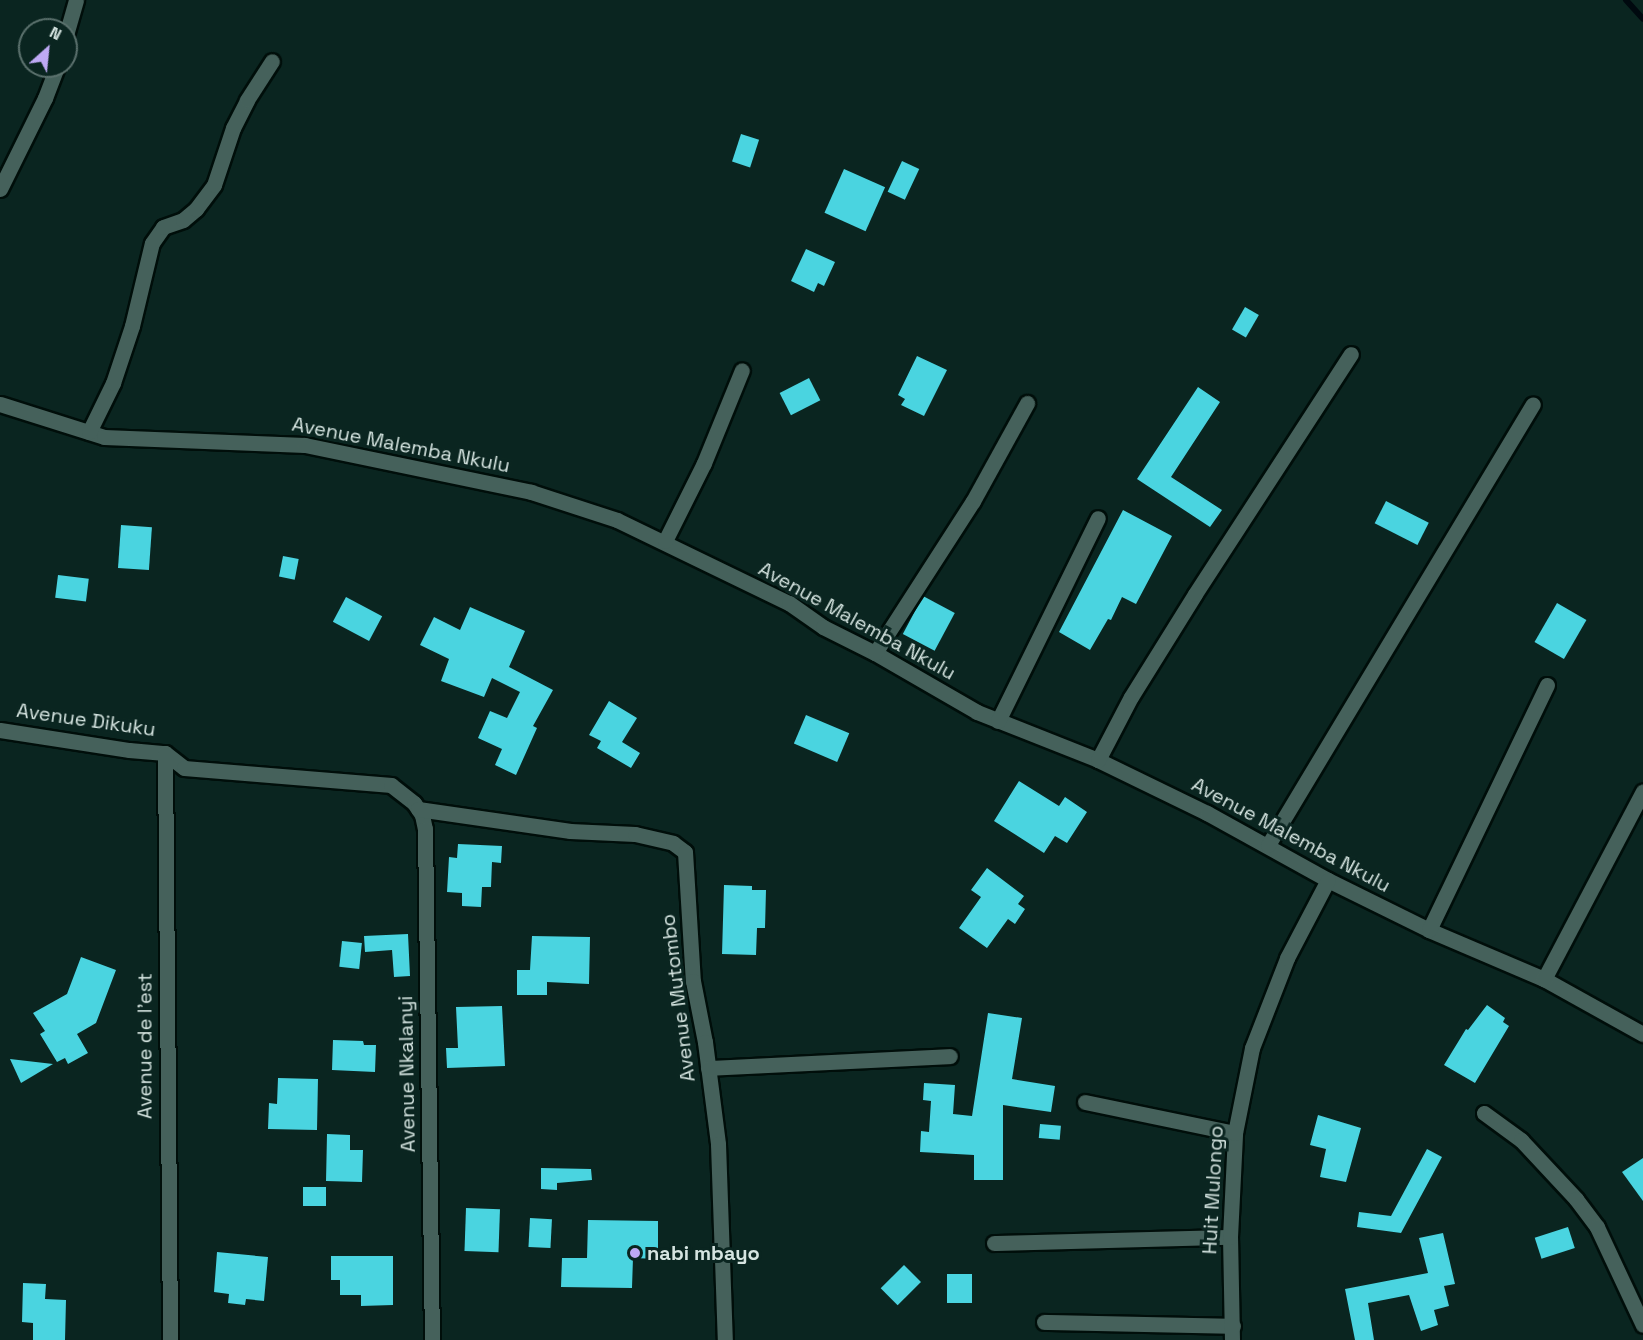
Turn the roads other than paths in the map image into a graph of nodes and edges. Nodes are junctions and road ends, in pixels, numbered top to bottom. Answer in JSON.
{"nodes":[{"id":1,"x":76,"y":0,"type":"edge"},
{"id":2,"x":71,"y":18,"type":"edge"},
{"id":3,"x":272,"y":62,"type":"dead end"},
{"id":4,"x":52,"y":78,"type":"edge"},
{"id":5,"x":0,"y":189,"type":"edge"},
{"id":6,"x":1351,"y":354,"type":"dead end"},
{"id":7,"x":742,"y":370,"type":"dead end"},
{"id":8,"x":1027,"y":403,"type":"dead end"},
{"id":9,"x":0,"y":404,"type":"edge"},
{"id":10,"x":1533,"y":404,"type":"dead end"},
{"id":11,"x":89,"y":432,"type":"junction"},
{"id":12,"x":1098,"y":518,"type":"dead end"},
{"id":13,"x":665,"y":541,"type":"junction"},
{"id":14,"x":875,"y":653,"type":"junction"},
{"id":15,"x":1547,"y":685,"type":"dead end"},
{"id":16,"x":998,"y":720,"type":"junction"},
{"id":17,"x":0,"y":730,"type":"edge"},
{"id":18,"x":165,"y":753,"type":"junction"},
{"id":19,"x":1098,"y":760,"type":"junction"},
{"id":20,"x":1643,"y":791,"type":"edge"},
{"id":21,"x":418,"y":808,"type":"junction"},
{"id":22,"x":1268,"y":845,"type":"junction"},
{"id":23,"x":1328,"y":880,"type":"junction"},
{"id":24,"x":1429,"y":930,"type":"junction"},
{"id":25,"x":1544,"y":979,"type":"junction"},
{"id":26,"x":1643,"y":1034,"type":"edge"},
{"id":27,"x":950,"y":1056,"type":"dead end"},
{"id":28,"x":708,"y":1068,"type":"junction"},
{"id":29,"x":1085,"y":1102,"type":"dead end"},
{"id":30,"x":1484,"y":1113,"type":"dead end"},
{"id":31,"x":1234,"y":1133,"type":"junction"},
{"id":32,"x":1230,"y":1237,"type":"junction"},
{"id":33,"x":994,"y":1243,"type":"dead end"},
{"id":34,"x":1044,"y":1322,"type":"dead end"},
{"id":35,"x":1643,"y":1325,"type":"edge"},
{"id":36,"x":1233,"y":1333,"type":"edge"},
{"id":37,"x":170,"y":1340,"type":"edge"},
{"id":38,"x":432,"y":1340,"type":"edge"},
{"id":39,"x":725,"y":1340,"type":"edge"}],
"edges":[{"from":1,"to":2,"type":"street"},
{"from":3,"to":11,"type":"street"},
{"from":4,"to":5,"type":"street"},
{"from":6,"to":19,"type":"street"},
{"from":7,"to":13,"type":"street"},
{"from":8,"to":14,"type":"street"},
{"from":9,"to":11,"type":"street","name":"Avenue Malemba Nkulu"},
{"from":10,"to":22,"type":"street"},
{"from":11,"to":13,"type":"street","name":"Avenue Malemba Nkulu"},
{"from":12,"to":16,"type":"street"},
{"from":13,"to":14,"type":"street","name":"Avenue Malemba Nkulu"},
{"from":14,"to":16,"type":"street","name":"Avenue Malemba Nkulu"},
{"from":15,"to":24,"type":"street"},
{"from":16,"to":19,"type":"street","name":"Avenue Malemba Nkulu"},
{"from":17,"to":18,"type":"street","name":"Avenue Dikuku"},
{"from":18,"to":21,"type":"street"},
{"from":18,"to":37,"type":"street","name":"Avenue de l'est"},
{"from":19,"to":22,"type":"street","name":"Avenue Malemba Nkulu"},
{"from":20,"to":25,"type":"street"},
{"from":21,"to":28,"type":"street","name":"Avenue Mutombo"},
{"from":21,"to":38,"type":"street","name":"Avenue Nkalanyi"},
{"from":22,"to":23,"type":"street","name":"Avenue Malemba Nkulu"},
{"from":23,"to":24,"type":"street","name":"Avenue Malemba Nkulu"},
{"from":23,"to":31,"type":"street","name":"Huit Mulongo"},
{"from":24,"to":25,"type":"street","name":"Avenue Malemba Nkulu"},
{"from":25,"to":26,"type":"street","name":"Avenue Malemba Nkulu"},
{"from":27,"to":28,"type":"street"},
{"from":28,"to":39,"type":"street","name":"Avenue Mutombo"},
{"from":29,"to":31,"type":"street"},
{"from":30,"to":35,"type":"street"},
{"from":31,"to":32,"type":"street","name":"Huit Mulongo"},
{"from":32,"to":33,"type":"street"},
{"from":32,"to":36,"type":"street","name":"Huit Mulongo"},
{"from":34,"to":36,"type":"street"}]}
